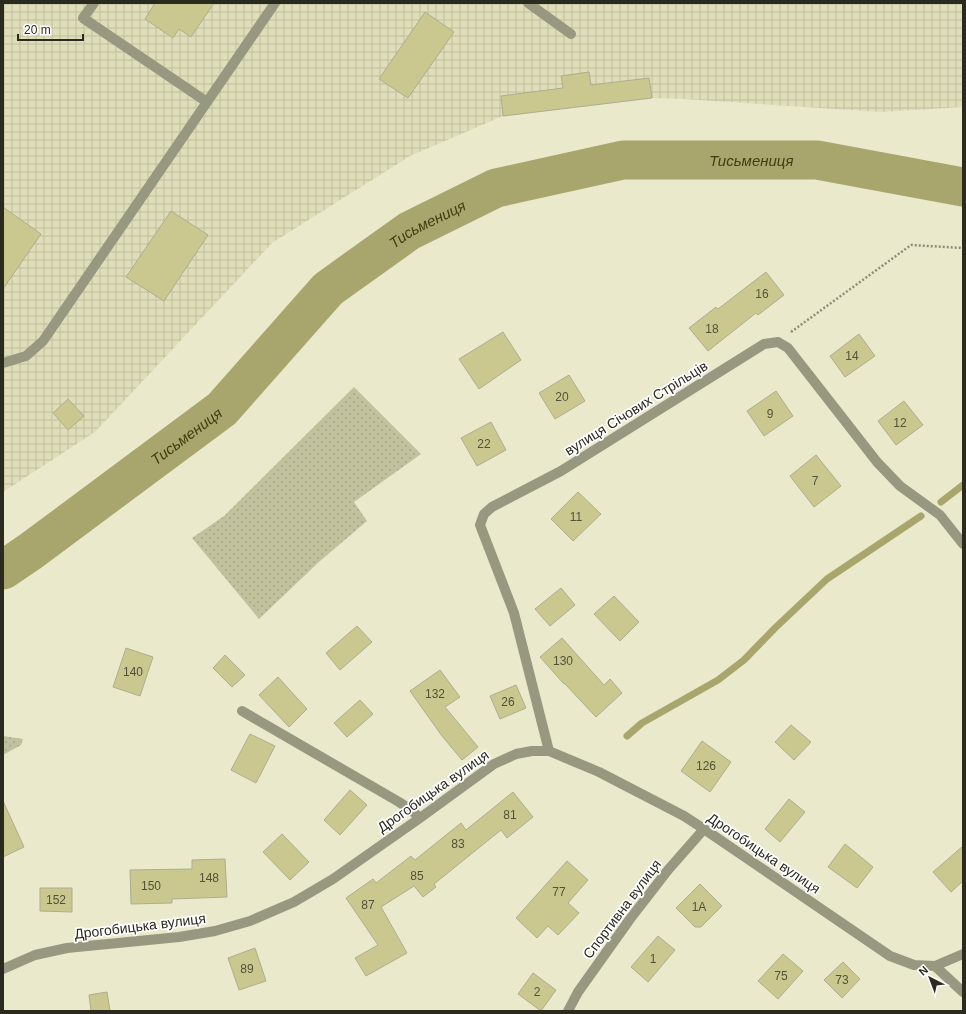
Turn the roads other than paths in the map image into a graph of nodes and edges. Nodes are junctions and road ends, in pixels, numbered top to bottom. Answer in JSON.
{"nodes":[{"id":1,"x":94,"y":3,"type":"edge"},
{"id":2,"x":275,"y":3,"type":"edge"},
{"id":3,"x":528,"y":3,"type":"edge"},
{"id":4,"x":571,"y":34,"type":"dead end"},
{"id":5,"x":208,"y":102,"type":"junction"},
{"id":6,"x":3,"y":363,"type":"edge"},
{"id":7,"x":963,"y":544,"type":"edge"},
{"id":8,"x":242,"y":711,"type":"dead end"},
{"id":9,"x":549,"y":751,"type":"junction"},
{"id":10,"x":420,"y":818,"type":"junction"},
{"id":11,"x":704,"y":829,"type":"junction"},
{"id":12,"x":963,"y":954,"type":"edge"},
{"id":13,"x":935,"y":966,"type":"junction"},
{"id":14,"x":3,"y":969,"type":"edge"},
{"id":15,"x":963,"y":992,"type":"edge"},
{"id":16,"x":568,"y":1011,"type":"edge"}],
"edges":[{"from":1,"to":5,"type":"street"},
{"from":2,"to":5,"type":"street"},
{"from":3,"to":4,"type":"street"},
{"from":5,"to":6,"type":"street"},
{"from":7,"to":9,"type":"street","name":"вулиця Січових Стрільців"},
{"from":8,"to":10,"type":"street"},
{"from":9,"to":10,"type":"street","name":"Дрогобицька вулиця"},
{"from":9,"to":11,"type":"street","name":"Дрогобицька вулиця"},
{"from":10,"to":14,"type":"street","name":"Дрогобицька вулиця"},
{"from":11,"to":13,"type":"street","name":"Дрогобицька вулиця"},
{"from":11,"to":16,"type":"street","name":"Спортивна вулиця"},
{"from":12,"to":13,"type":"street","name":"Дрогобицька вулиця"},
{"from":13,"to":15,"type":"street"}]}
